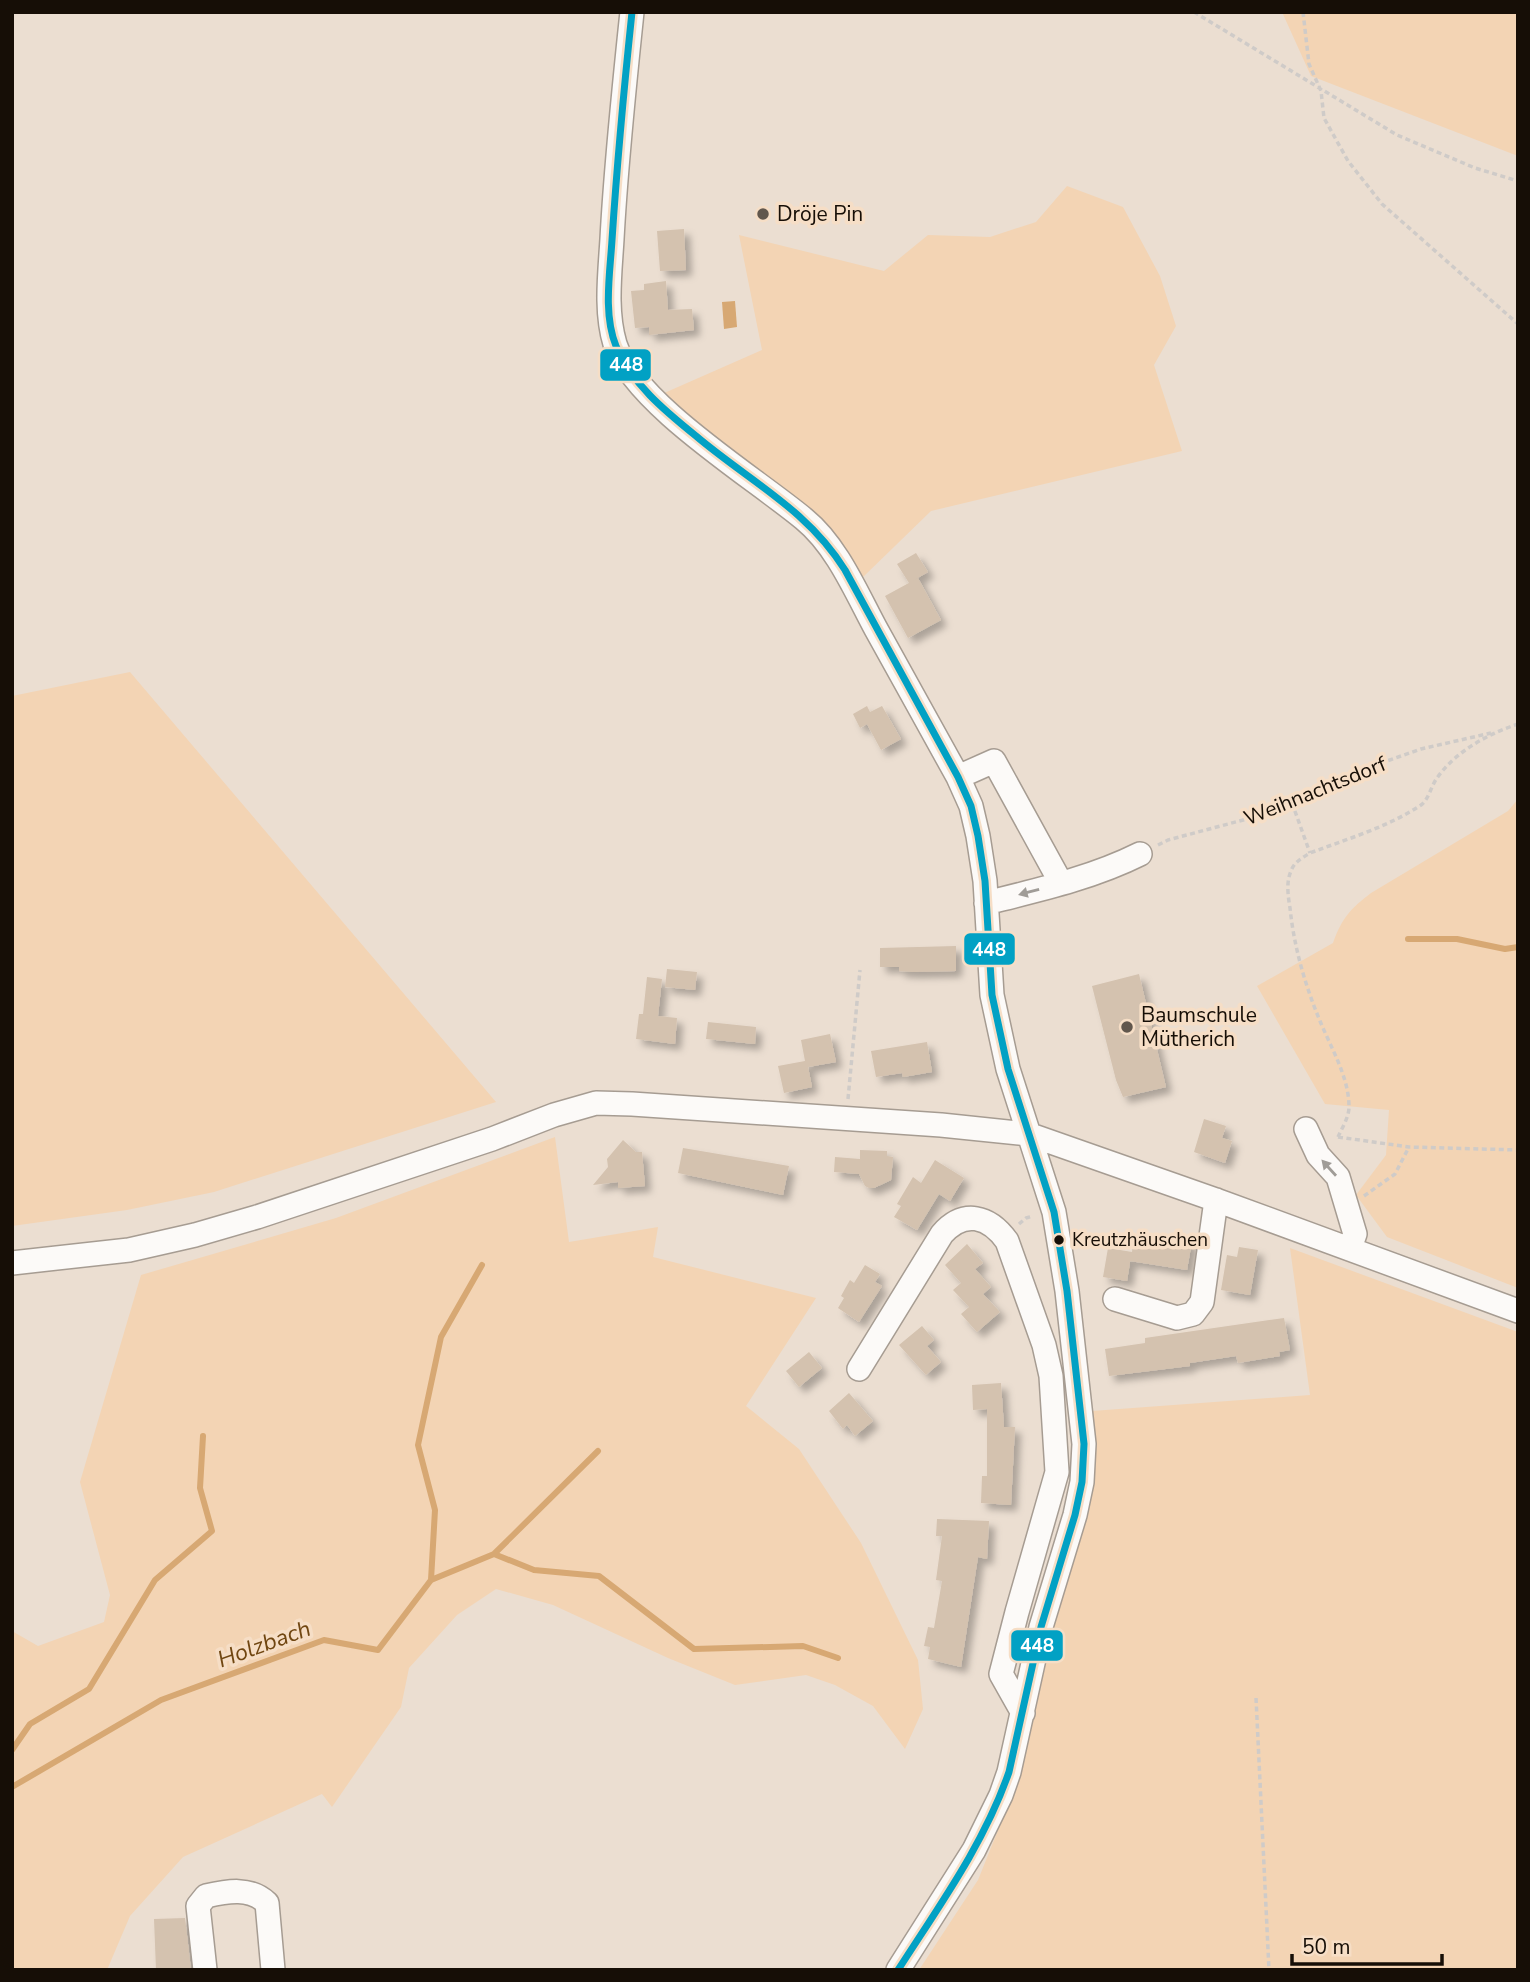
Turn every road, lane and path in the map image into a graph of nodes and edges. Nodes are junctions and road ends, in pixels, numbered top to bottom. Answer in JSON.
{"nodes":[{"id":1,"x":632,"y":12,"type":"edge"},
{"id":2,"x":1194,"y":12,"type":"edge"},
{"id":3,"x":1303,"y":12,"type":"edge"},
{"id":4,"x":1321,"y":91,"type":"junction"},
{"id":5,"x":1518,"y":181,"type":"edge"},
{"id":6,"x":1518,"y":324,"type":"edge"},
{"id":7,"x":1518,"y":724,"type":"edge"},
{"id":8,"x":1493,"y":732,"type":"junction"},
{"id":9,"x":958,"y":777,"type":"junction"},
{"id":10,"x":1292,"y":803,"type":"junction"},
{"id":11,"x":1310,"y":853,"type":"junction"},
{"id":12,"x":1140,"y":854,"type":"joint"},
{"id":13,"x":1061,"y":883,"type":"junction"},
{"id":14,"x":986,"y":903,"type":"junction"},
{"id":15,"x":860,"y":970,"type":"dead end"},
{"id":16,"x":846,"y":1118,"type":"junction"},
{"id":17,"x":1306,"y":1129,"type":"joint"},
{"id":18,"x":1028,"y":1134,"type":"junction"},
{"id":19,"x":1338,"y":1137,"type":"junction"},
{"id":20,"x":1409,"y":1147,"type":"junction"},
{"id":21,"x":1518,"y":1150,"type":"edge"},
{"id":22,"x":1216,"y":1199,"type":"junction"},
{"id":23,"x":1349,"y":1208,"type":"junction"},
{"id":24,"x":1350,"y":1248,"type":"junction"},
{"id":25,"x":12,"y":1263,"type":"edge"},
{"id":26,"x":1115,"y":1298,"type":"dead end"},
{"id":27,"x":1518,"y":1311,"type":"edge"},
{"id":28,"x":859,"y":1369,"type":"dead end"},
{"id":29,"x":1256,"y":1698,"type":"dead end"},
{"id":30,"x":1023,"y":1713,"type":"junction"},
{"id":31,"x":205,"y":1970,"type":"edge"},
{"id":32,"x":273,"y":1970,"type":"edge"},
{"id":33,"x":898,"y":1970,"type":"edge"},
{"id":34,"x":1269,"y":1970,"type":"edge"}],
"edges":[{"from":1,"to":9,"type":"street"},
{"from":2,"to":4,"type":"path"},
{"from":3,"to":4,"type":"path"},
{"from":4,"to":5,"type":"path"},
{"from":4,"to":6,"type":"path"},
{"from":7,"to":8,"type":"path"},
{"from":8,"to":10,"type":"path","name":"Weihnachtsdorf"},
{"from":8,"to":11,"type":"path"},
{"from":9,"to":13,"type":"street"},
{"from":9,"to":14,"type":"street"},
{"from":10,"to":11,"type":"path"},
{"from":10,"to":12,"type":"path","name":"Weihnachtsdorf"},
{"from":11,"to":19,"type":"path"},
{"from":12,"to":13,"type":"street"},
{"from":13,"to":14,"type":"street","one_way":true},
{"from":14,"to":18,"type":"street"},
{"from":15,"to":16,"type":"path"},
{"from":16,"to":18,"type":"street"},
{"from":16,"to":25,"type":"street"},
{"from":17,"to":19,"type":"path"},
{"from":23,"to":17,"type":"street","one_way":true},
{"from":18,"to":22,"type":"street"},
{"from":18,"to":30,"type":"street"},
{"from":19,"to":20,"type":"path"},
{"from":20,"to":21,"type":"path"},
{"from":20,"to":23,"type":"path"},
{"from":22,"to":24,"type":"street"},
{"from":22,"to":26,"type":"street"},
{"from":23,"to":24,"type":"street"},
{"from":24,"to":27,"type":"street"},
{"from":28,"to":30,"type":"street"},
{"from":29,"to":34,"type":"path"},
{"from":30,"to":33,"type":"street"},
{"from":31,"to":32,"type":"street"}]}
